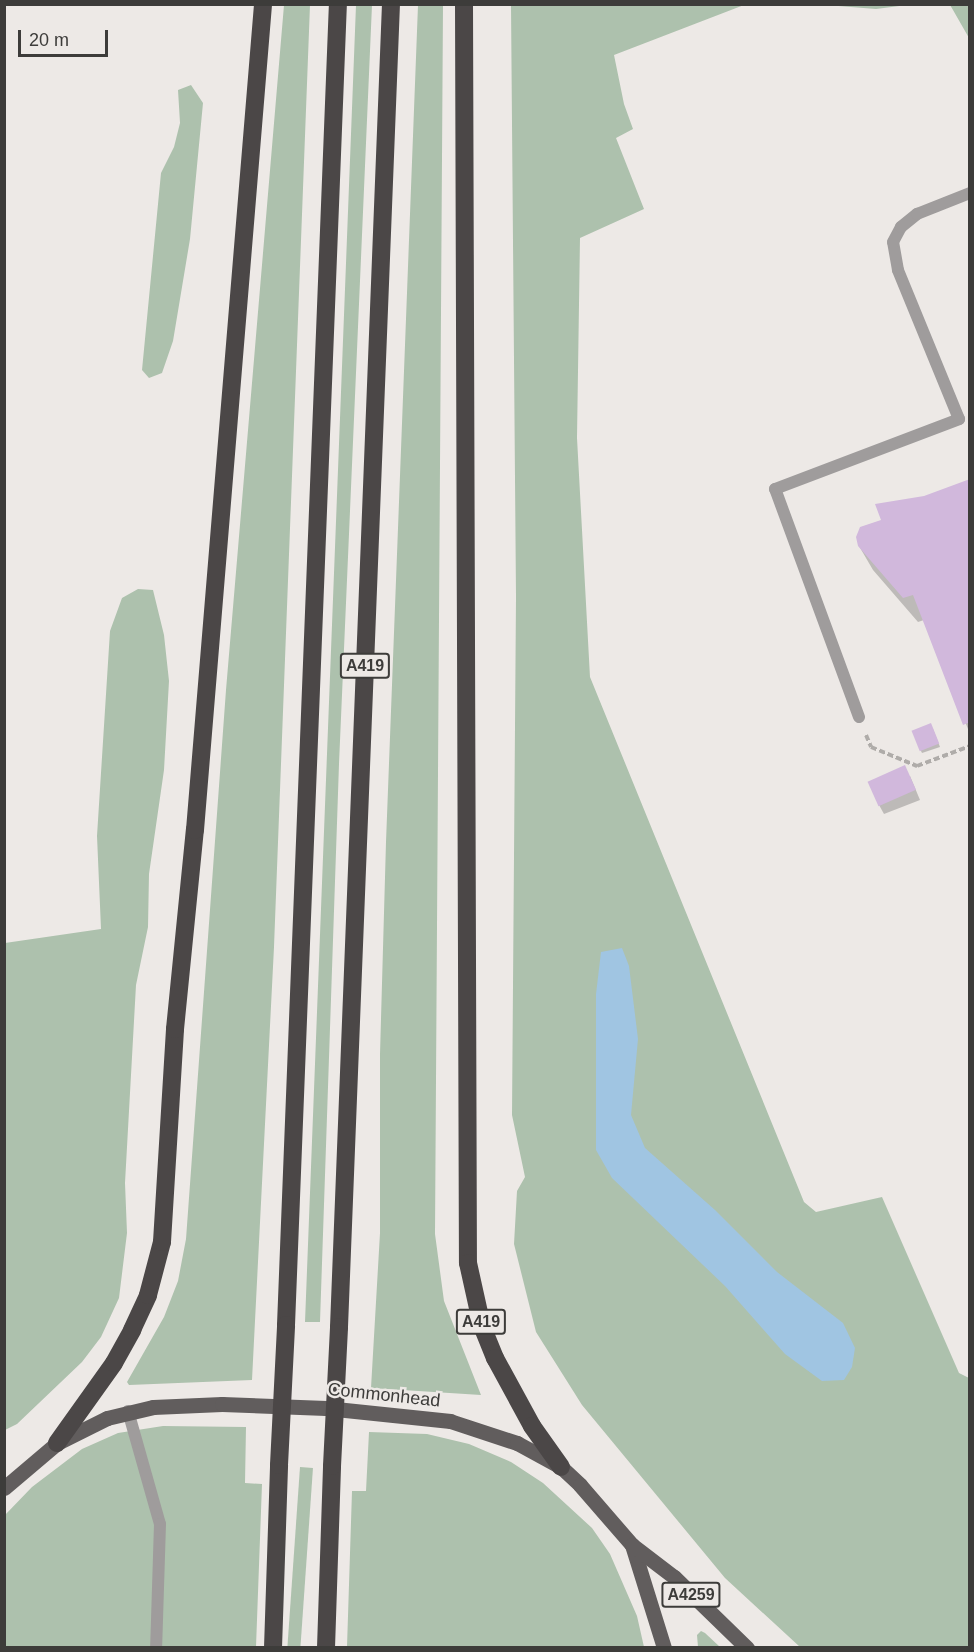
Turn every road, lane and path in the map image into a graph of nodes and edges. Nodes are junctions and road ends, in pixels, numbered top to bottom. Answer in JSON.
{"nodes":[{"id":1,"x":262,"y":4,"type":"edge"},
{"id":2,"x":338,"y":4,"type":"edge"},
{"id":3,"x":391,"y":4,"type":"edge"},
{"id":4,"x":464,"y":4,"type":"edge"},
{"id":5,"x":969,"y":193,"type":"edge"},
{"id":6,"x":859,"y":717,"type":"joint"},
{"id":7,"x":969,"y":746,"type":"edge"},
{"id":8,"x":128,"y":1411,"type":"junction"},
{"id":9,"x":57,"y":1443,"type":"junction"},
{"id":10,"x":561,"y":1467,"type":"junction"},
{"id":11,"x":4,"y":1488,"type":"edge"},
{"id":12,"x":632,"y":1545,"type":"junction"},
{"id":13,"x":156,"y":1647,"type":"edge"},
{"id":14,"x":273,"y":1647,"type":"edge"},
{"id":15,"x":326,"y":1647,"type":"edge"},
{"id":16,"x":664,"y":1647,"type":"edge"},
{"id":17,"x":747,"y":1647,"type":"edge"}],
"edges":[{"from":1,"to":9,"type":"highway"},
{"from":2,"to":14,"type":"highway","bridge":true},
{"from":3,"to":15,"type":"highway","number":"A419","bridge":true},
{"from":4,"to":10,"type":"highway","number":"A419"},
{"from":5,"to":6,"type":"lane"},
{"from":6,"to":7,"type":"path"},
{"from":8,"to":9,"type":"main road","name":"Commonhead"},
{"from":8,"to":10,"type":"main road","name":"Commonhead"},
{"from":8,"to":13,"type":"lane"},
{"from":9,"to":11,"type":"main road","name":"Commonhead"},
{"from":10,"to":12,"type":"main road","name":"Commonhead"},
{"from":12,"to":16,"type":"main road","name":"Commonhead"},
{"from":12,"to":17,"type":"main road","number":"A4259"}]}
